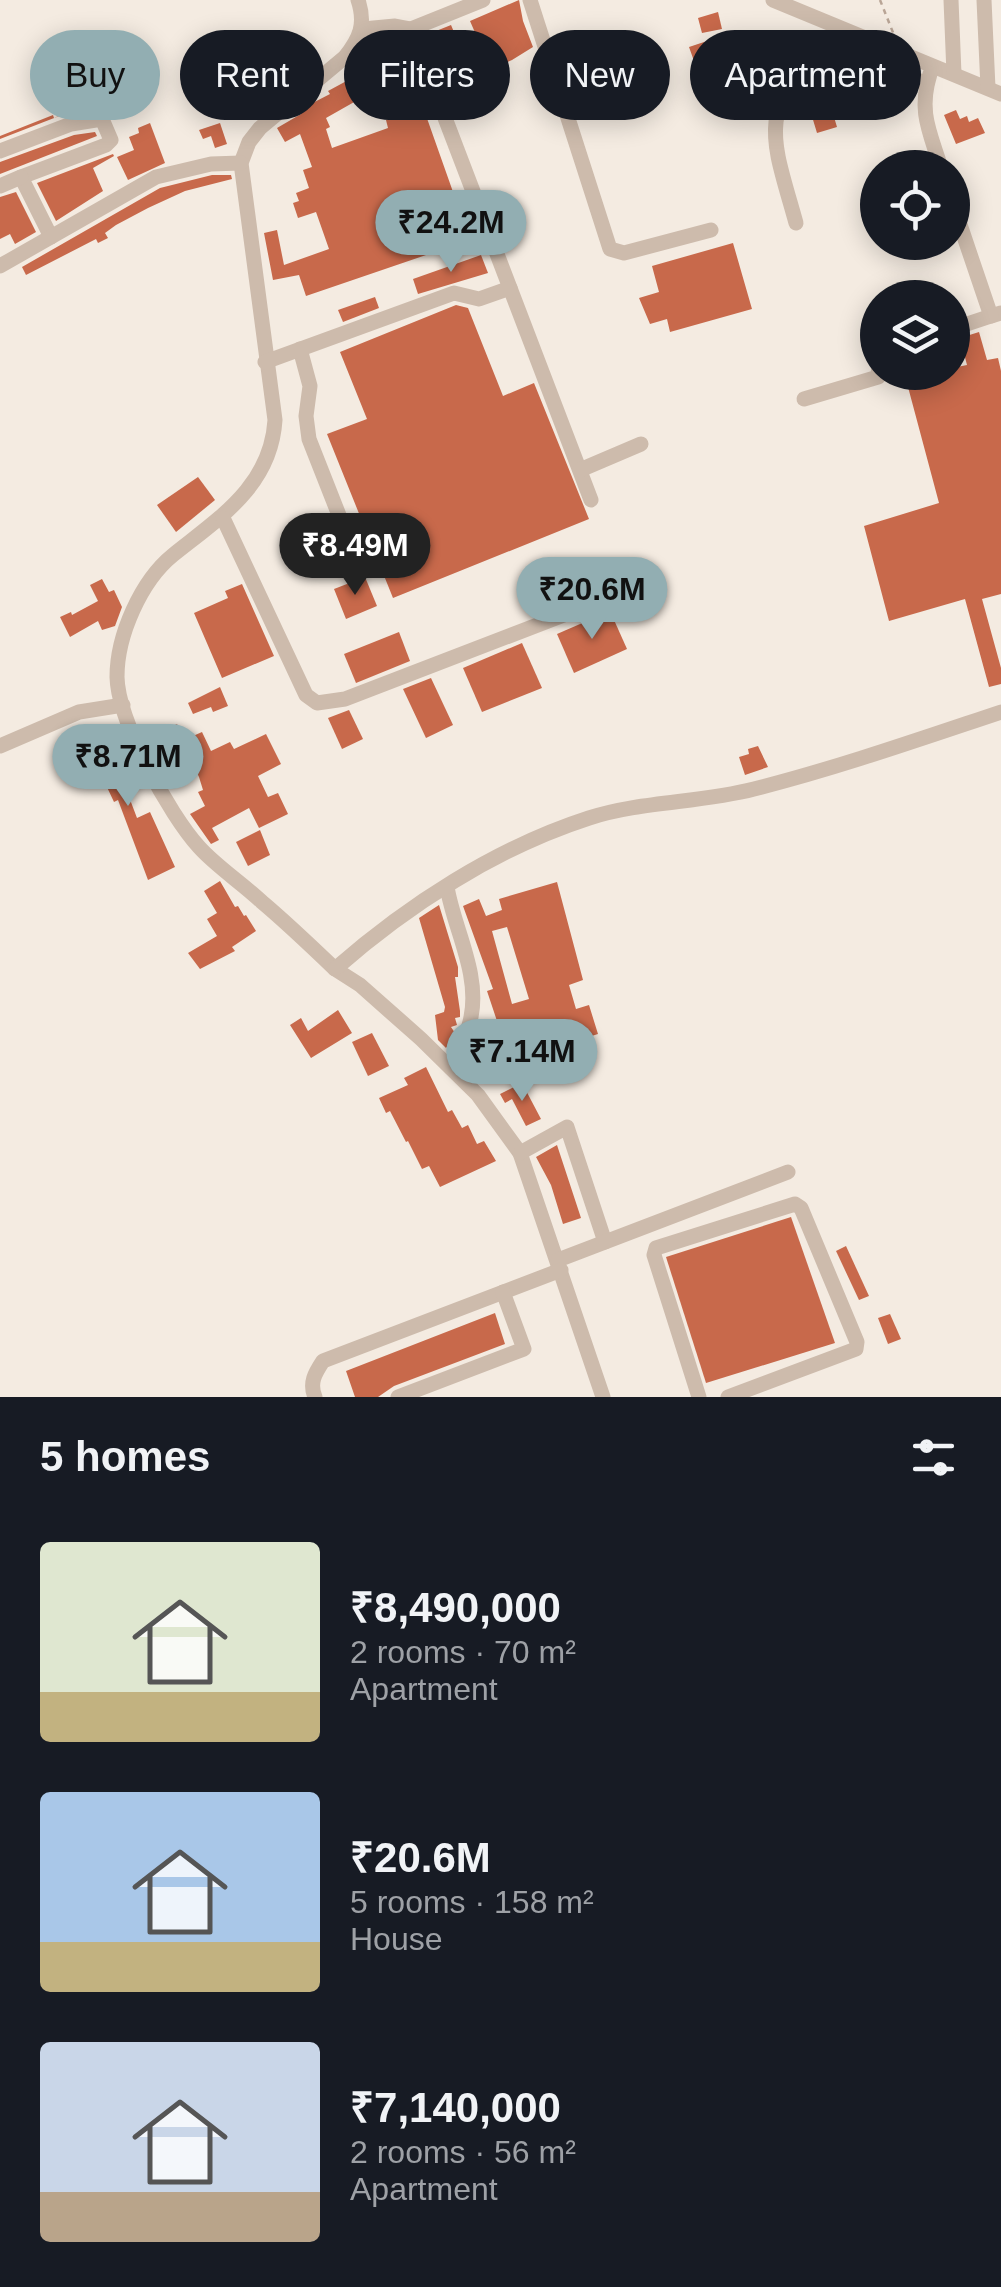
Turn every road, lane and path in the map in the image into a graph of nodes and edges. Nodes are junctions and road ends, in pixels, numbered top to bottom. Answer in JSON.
{"nodes":[{"id":1,"x":358,"y":0,"type":"edge"},
{"id":2,"x":483,"y":0,"type":"edge"},
{"id":3,"x":530,"y":0,"type":"edge"},
{"id":4,"x":773,"y":0,"type":"edge"},
{"id":5,"x":880,"y":0,"type":"edge"},
{"id":6,"x":951,"y":0,"type":"edge"},
{"id":7,"x":984,"y":0,"type":"edge"},
{"id":8,"x":411,"y":28,"type":"junction"},
{"id":9,"x":363,"y":29,"type":"junction"},
{"id":10,"x":847,"y":30,"type":"edge"},
{"id":11,"x":893,"y":30,"type":"edge"},
{"id":12,"x":921,"y":61,"type":"edge"},
{"id":13,"x":933,"y":66,"type":"junction"},
{"id":14,"x":954,"y":74,"type":"junction"},
{"id":15,"x":927,"y":84,"type":"junction"},
{"id":16,"x":994,"y":91,"type":"edge"},
{"id":17,"x":936,"y":150,"type":"edge"},
{"id":18,"x":0,"y":151,"type":"edge"},
{"id":19,"x":241,"y":163,"type":"junction"},
{"id":20,"x":21,"y":177,"type":"junction"},
{"id":21,"x":0,"y":186,"type":"edge"},
{"id":22,"x":796,"y":223,"type":"dead end"},
{"id":23,"x":711,"y":230,"type":"dead end"},
{"id":24,"x":52,"y":237,"type":"junction"},
{"id":25,"x":970,"y":248,"type":"edge"},
{"id":26,"x":0,"y":266,"type":"edge"},
{"id":27,"x":510,"y":288,"type":"junction"},
{"id":28,"x":996,"y":315,"type":"edge"},
{"id":29,"x":970,"y":324,"type":"edge"},
{"id":30,"x":300,"y":349,"type":"junction"},
{"id":31,"x":265,"y":362,"type":"junction"},
{"id":32,"x":860,"y":382,"type":"edge"},
{"id":33,"x":804,"y":399,"type":"dead end"},
{"id":34,"x":641,"y":444,"type":"dead end"},
{"id":35,"x":580,"y":470,"type":"junction"},
{"id":36,"x":591,"y":500,"type":"dead end"},
{"id":37,"x":223,"y":518,"type":"junction"},
{"id":38,"x":359,"y":566,"type":"dead end"},
{"id":39,"x":600,"y":601,"type":"dead end"},
{"id":40,"x":123,"y":705,"type":"junction"},
{"id":41,"x":1001,"y":712,"type":"edge"},
{"id":42,"x":0,"y":746,"type":"edge"},
{"id":43,"x":448,"y":887,"type":"junction"},
{"id":44,"x":335,"y":969,"type":"junction"},
{"id":45,"x":451,"y":1068,"type":"junction"},
{"id":46,"x":520,"y":1153,"type":"junction"},
{"id":47,"x":788,"y":1172,"type":"dead end"},
{"id":48,"x":605,"y":1242,"type":"junction"},
{"id":49,"x":560,"y":1265,"type":"junction"},
{"id":50,"x":503,"y":1292,"type":"junction"},
{"id":51,"x":314,"y":1397,"type":"edge"},
{"id":52,"x":398,"y":1397,"type":"edge"},
{"id":53,"x":603,"y":1397,"type":"edge"},
{"id":54,"x":699,"y":1397,"type":"edge"},
{"id":55,"x":728,"y":1397,"type":"edge"}],
"edges":[{"from":1,"to":9,"type":"street"},
{"from":2,"to":8,"type":"street"},
{"from":3,"to":23,"type":"street"},
{"from":4,"to":10,"type":"street"},
{"from":5,"to":11,"type":"path"},
{"from":6,"to":14,"type":"street"},
{"from":7,"to":16,"type":"street"},
{"from":8,"to":9,"type":"street"},
{"from":8,"to":27,"type":"street"},
{"from":9,"to":19,"type":"street"},
{"from":12,"to":13,"type":"street"},
{"from":13,"to":14,"type":"street"},
{"from":13,"to":15,"type":"street"},
{"from":14,"to":16,"type":"street"},
{"from":15,"to":17,"type":"street"},
{"from":15,"to":22,"type":"street"},
{"from":18,"to":20,"type":"street"},
{"from":19,"to":24,"type":"street"},
{"from":19,"to":31,"type":"street"},
{"from":20,"to":21,"type":"street"},
{"from":20,"to":24,"type":"street"},
{"from":24,"to":26,"type":"street"},
{"from":25,"to":28,"type":"street"},
{"from":27,"to":30,"type":"street"},
{"from":27,"to":35,"type":"street"},
{"from":28,"to":29,"type":"street"},
{"from":30,"to":31,"type":"street"},
{"from":30,"to":38,"type":"street"},
{"from":31,"to":37,"type":"street"},
{"from":32,"to":33,"type":"street"},
{"from":34,"to":35,"type":"street"},
{"from":35,"to":36,"type":"street"},
{"from":37,"to":39,"type":"street"},
{"from":37,"to":40,"type":"street"},
{"from":40,"to":42,"type":"street"},
{"from":40,"to":44,"type":"street"},
{"from":41,"to":43,"type":"street"},
{"from":43,"to":44,"type":"street"},
{"from":43,"to":45,"type":"street"},
{"from":44,"to":45,"type":"street"},
{"from":45,"to":46,"type":"street"},
{"from":46,"to":48,"type":"street"},
{"from":46,"to":49,"type":"street"},
{"from":47,"to":48,"type":"street"},
{"from":48,"to":49,"type":"street"},
{"from":49,"to":50,"type":"street"},
{"from":49,"to":53,"type":"street"},
{"from":50,"to":51,"type":"street"},
{"from":50,"to":52,"type":"street"},
{"from":54,"to":55,"type":"street"}]}
